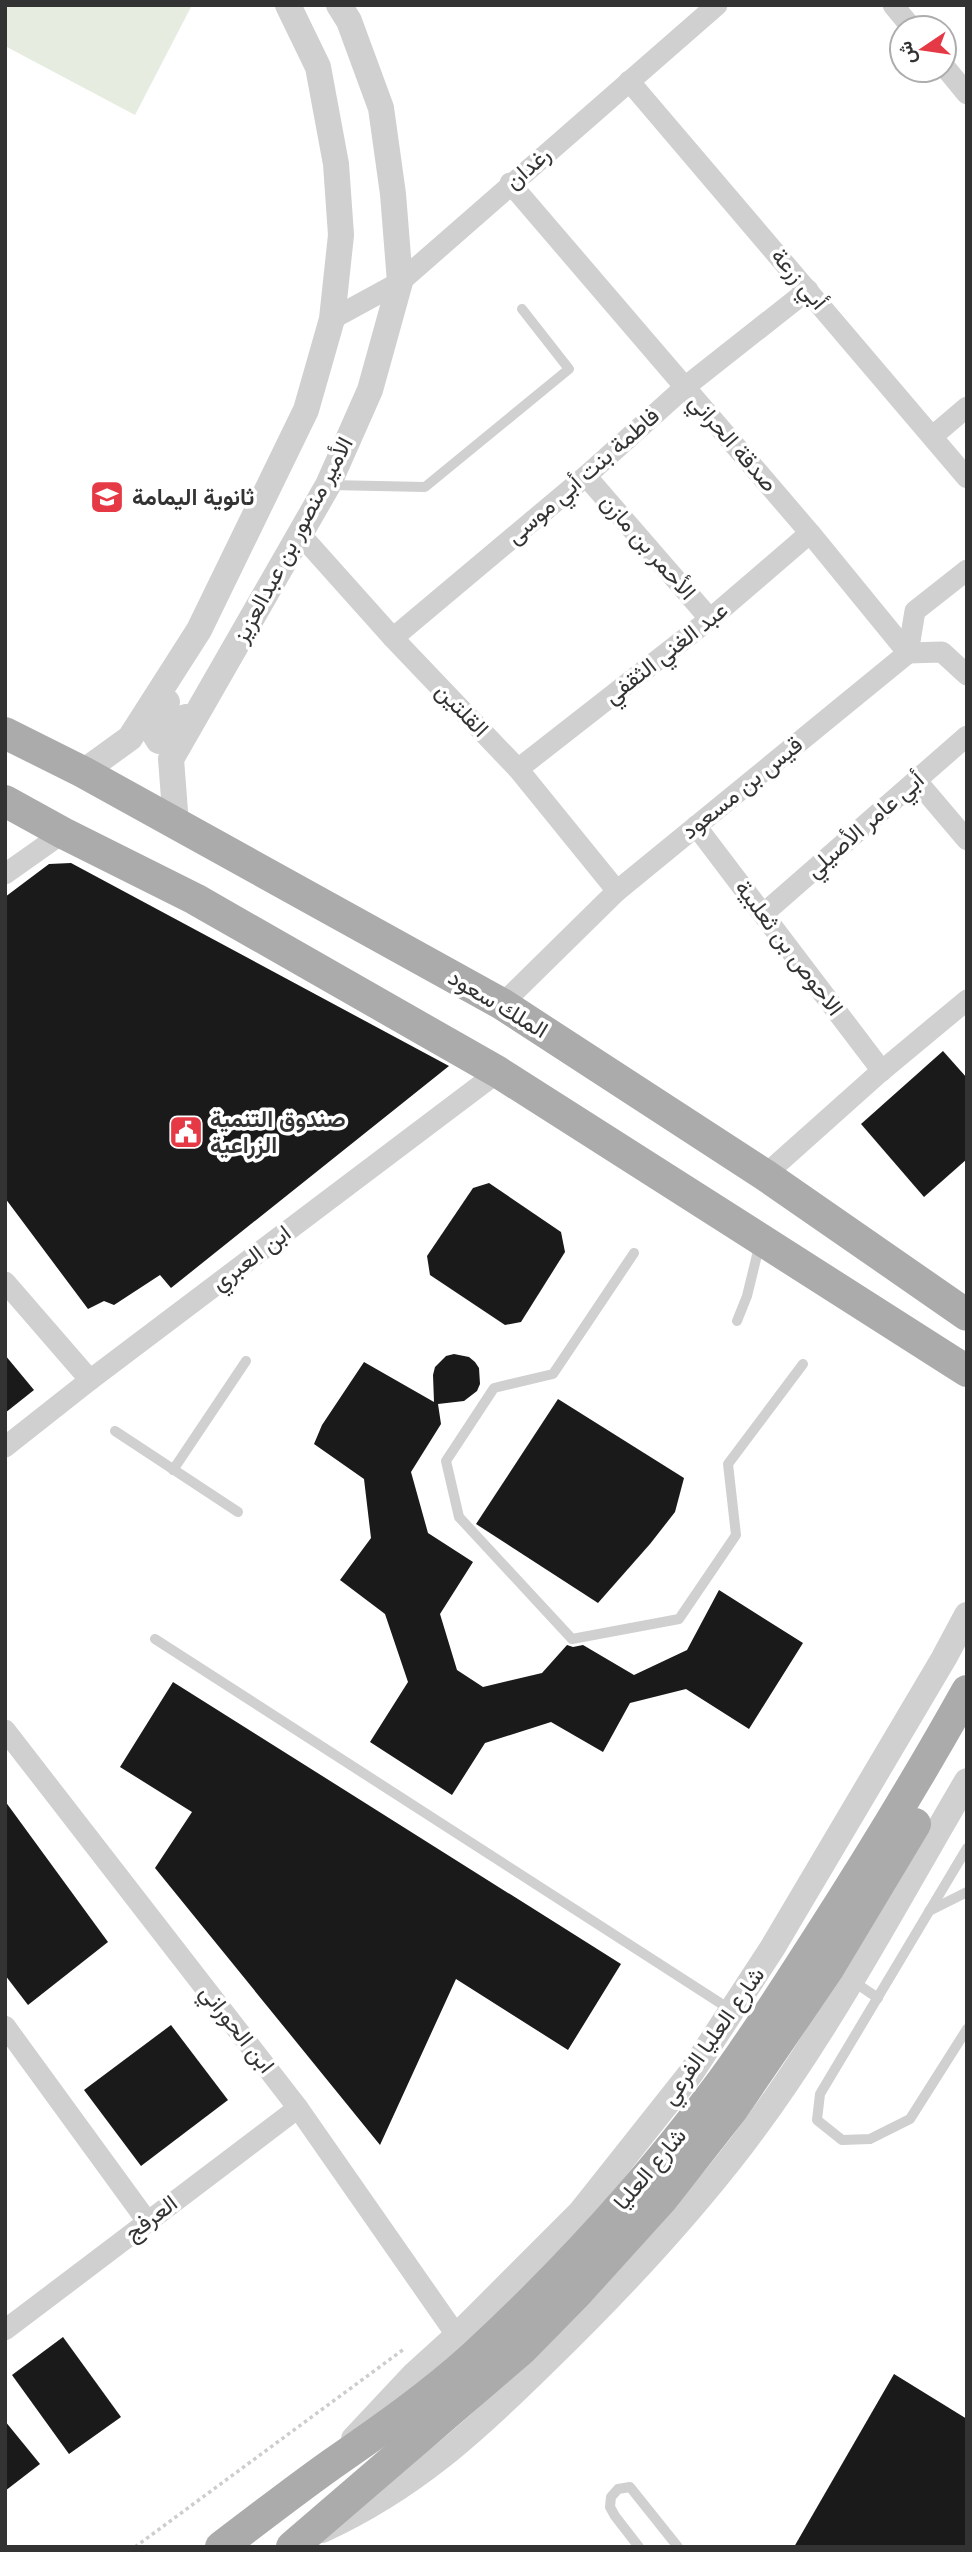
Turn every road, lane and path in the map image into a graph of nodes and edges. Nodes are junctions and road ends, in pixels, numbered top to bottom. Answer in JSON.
{"nodes":[{"id":1,"x":288,"y":5,"type":"edge"},
{"id":2,"x":339,"y":5,"type":"edge"},
{"id":3,"x":718,"y":5,"type":"edge"},
{"id":4,"x":629,"y":81,"type":"junction"},
{"id":5,"x":510,"y":183,"type":"junction"},
{"id":6,"x":400,"y":282,"type":"junction"},
{"id":7,"x":808,"y":290,"type":"junction"},
{"id":8,"x":522,"y":309,"type":"dead end"},
{"id":9,"x":332,"y":319,"type":"junction"},
{"id":10,"x":685,"y":387,"type":"junction"},
{"id":11,"x":967,"y":407,"type":"edge"},
{"id":12,"x":933,"y":436,"type":"junction"},
{"id":13,"x":586,"y":476,"type":"junction"},
{"id":14,"x":967,"y":478,"type":"edge"},
{"id":15,"x":328,"y":485,"type":"junction"},
{"id":16,"x":810,"y":533,"type":"junction"},
{"id":17,"x":300,"y":534,"type":"junction"},
{"id":18,"x":967,"y":570,"type":"edge"},
{"id":19,"x":710,"y":619,"type":"junction"},
{"id":20,"x":199,"y":630,"type":"junction"},
{"id":21,"x":393,"y":638,"type":"junction"},
{"id":22,"x":908,"y":653,"type":"junction"},
{"id":23,"x":967,"y":675,"type":"edge"},
{"id":24,"x":215,"y":682,"type":"junction"},
{"id":25,"x":5,"y":733,"type":"edge"},
{"id":26,"x":967,"y":736,"type":"edge"},
{"id":27,"x":518,"y":769,"type":"junction"},
{"id":28,"x":83,"y":772,"type":"junction"},
{"id":29,"x":916,"y":780,"type":"junction"},
{"id":30,"x":5,"y":800,"type":"edge"},
{"id":31,"x":176,"y":824,"type":"junction"},
{"id":32,"x":696,"y":826,"type":"junction"},
{"id":33,"x":63,"y":833,"type":"junction"},
{"id":34,"x":967,"y":840,"type":"edge"},
{"id":35,"x":5,"y":874,"type":"edge"},
{"id":36,"x":617,"y":891,"type":"junction"},
{"id":37,"x":763,"y":914,"type":"junction"},
{"id":38,"x":967,"y":1000,"type":"edge"},
{"id":39,"x":502,"y":1004,"type":"junction"},
{"id":40,"x":882,"y":1071,"type":"junction"},
{"id":41,"x":498,"y":1072,"type":"junction"},
{"id":42,"x":765,"y":1175,"type":"junction"},
{"id":43,"x":733,"y":1222,"type":"junction"},
{"id":44,"x":634,"y":1253,"type":"dead end"},
{"id":45,"x":5,"y":1282,"type":"edge"},
{"id":46,"x":967,"y":1315,"type":"edge"},
{"id":47,"x":737,"y":1321,"type":"dead end"},
{"id":48,"x":940,"y":1354,"type":"junction"},
{"id":49,"x":246,"y":1361,"type":"dead end"},
{"id":50,"x":803,"y":1364,"type":"dead end"},
{"id":51,"x":967,"y":1371,"type":"edge"},
{"id":52,"x":967,"y":1379,"type":"edge"},
{"id":53,"x":90,"y":1380,"type":"junction"},
{"id":54,"x":115,"y":1431,"type":"dead end"},
{"id":55,"x":5,"y":1447,"type":"edge"},
{"id":56,"x":173,"y":1470,"type":"junction"},
{"id":57,"x":237,"y":1512,"type":"dead end"},
{"id":58,"x":967,"y":1615,"type":"edge"},
{"id":59,"x":155,"y":1639,"type":"dead end"},
{"id":60,"x":967,"y":1691,"type":"edge"},
{"id":61,"x":5,"y":1730,"type":"edge"},
{"id":62,"x":967,"y":1736,"type":"edge"},
{"id":63,"x":967,"y":1781,"type":"edge"},
{"id":64,"x":967,"y":1848,"type":"edge"},
{"id":65,"x":967,"y":1892,"type":"edge"},
{"id":66,"x":929,"y":1911,"type":"junction"},
{"id":67,"x":850,"y":1980,"type":"junction"},
{"id":68,"x":878,"y":1998,"type":"junction"},
{"id":69,"x":733,"y":2011,"type":"junction"},
{"id":70,"x":5,"y":2026,"type":"edge"},
{"id":71,"x":967,"y":2029,"type":"edge"},
{"id":72,"x":298,"y":2108,"type":"junction"},
{"id":73,"x":147,"y":2221,"type":"junction"},
{"id":74,"x":5,"y":2330,"type":"edge"},
{"id":75,"x":457,"y":2336,"type":"junction"},
{"id":76,"x":412,"y":2344,"type":"dead end"},
{"id":77,"x":331,"y":2465,"type":"junction"},
{"id":78,"x":298,"y":2542,"type":"edge"},
{"id":79,"x":135,"y":2547,"type":"edge"},
{"id":80,"x":221,"y":2547,"type":"edge"},
{"id":81,"x":639,"y":2547,"type":"edge"},
{"id":82,"x":678,"y":2547,"type":"edge"}],
"edges":[{"from":1,"to":9,"type":"street","name":"الأمير منصور بن عبدالعزيز"},
{"from":2,"to":6,"type":"street","name":"الأمير منصور بن عبدالعزيز"},
{"from":3,"to":4,"type":"street","name":"رغدان"},
{"from":4,"to":5,"type":"street","name":"رغدان"},
{"from":4,"to":7,"type":"street","name":"أبي زرعة"},
{"from":5,"to":6,"type":"street","name":"رغدان"},
{"from":5,"to":10,"type":"street","name":"صدقة الحراني"},
{"from":6,"to":9,"type":"street","name":"رغدان"},
{"from":6,"to":15,"type":"street","name":"الأمير منصور بن عبدالعزيز"},
{"from":7,"to":10,"type":"street","name":"فاطمة بنت أبي موسى"},
{"from":7,"to":12,"type":"street","name":"أبي زرعة"},
{"from":8,"to":15,"type":"lane"},
{"from":9,"to":20,"type":"street","name":"الأمير منصور بن عبدالعزيز"},
{"from":10,"to":13,"type":"street","name":"فاطمة بنت أبي موسى"},
{"from":10,"to":16,"type":"street","name":"صدقة الحراني"},
{"from":11,"to":12,"type":"street"},
{"from":12,"to":14,"type":"street","name":"أبي زرعة"},
{"from":13,"to":19,"type":"street","name":"الأحمر بن مازن"},
{"from":13,"to":21,"type":"street","name":"فاطمة بنت أبي موسى"},
{"from":15,"to":17,"type":"street","name":"الأمير منصور بن عبدالعزيز"},
{"from":16,"to":19,"type":"street","name":"عبد الغني الثقفي"},
{"from":16,"to":22,"type":"street","name":"صدقة الحراني"},
{"from":17,"to":21,"type":"street","name":"القلتين"},
{"from":17,"to":24,"type":"street","name":"الأمير منصور بن عبدالعزيز"},
{"from":18,"to":22,"type":"street"},
{"from":19,"to":27,"type":"street","name":"عبد الغني الثقفي"},
{"from":20,"to":24,"type":"street"},
{"from":20,"to":28,"type":"street","name":"الأمير منصور بن عبدالعزيز"},
{"from":21,"to":27,"type":"street","name":"القلتين"},
{"from":22,"to":23,"type":"street"},
{"from":22,"to":32,"type":"street","name":"قيس بن مسعود"},
{"from":24,"to":31,"type":"street","name":"الأمير منصور بن عبدالعزيز"},
{"from":25,"to":28,"type":"main road","name":"الملك سعود"},
{"from":26,"to":29,"type":"street","name":"أبي عامر الأصيلي"},
{"from":27,"to":36,"type":"street","name":"القلتين"},
{"from":28,"to":31,"type":"main road","name":"الملك سعود"},
{"from":29,"to":34,"type":"street"},
{"from":29,"to":37,"type":"street","name":"أبي عامر الأصيلي"},
{"from":30,"to":33,"type":"main road"},
{"from":31,"to":39,"type":"main road","name":"الملك سعود"},
{"from":32,"to":36,"type":"street","name":"قيس بن مسعود"},
{"from":32,"to":37,"type":"street","name":"الاحوص بن ثعلبية"},
{"from":33,"to":35,"type":"street"},
{"from":33,"to":41,"type":"main road"},
{"from":36,"to":39,"type":"street","name":"قيس بن مسعود"},
{"from":37,"to":40,"type":"street","name":"الاحوص بن ثعلبية"},
{"from":38,"to":40,"type":"street"},
{"from":39,"to":42,"type":"main road","name":"الملك سعود"},
{"from":40,"to":42,"type":"street"},
{"from":41,"to":43,"type":"main road"},
{"from":41,"to":53,"type":"street","name":"ابن العبري"},
{"from":42,"to":46,"type":"main road","name":"الملك سعود"},
{"from":43,"to":47,"type":"lane"},
{"from":43,"to":48,"type":"main road"},
{"from":44,"to":50,"type":"lane"},
{"from":45,"to":53,"type":"street"},
{"from":48,"to":51,"type":"main road"},
{"from":48,"to":52,"type":"street"},
{"from":49,"to":56,"type":"lane"},
{"from":53,"to":55,"type":"street","name":"ابن العبري"},
{"from":54,"to":56,"type":"lane"},
{"from":56,"to":57,"type":"lane"},
{"from":58,"to":69,"type":"street","name":"شارع العليا الفرعي"},
{"from":59,"to":69,"type":"lane"},
{"from":60,"to":77,"type":"main road","name":"شارع العليا"},
{"from":61,"to":72,"type":"street","name":"ابن الحوراني"},
{"from":62,"to":78,"type":"main road","name":"شارع العليا"},
{"from":63,"to":67,"type":"street"},
{"from":64,"to":66,"type":"lane"},
{"from":65,"to":66,"type":"lane"},
{"from":66,"to":68,"type":"lane"},
{"from":67,"to":68,"type":"lane"},
{"from":67,"to":78,"type":"street"},
{"from":68,"to":71,"type":"lane"},
{"from":69,"to":75,"type":"street","name":"شارع العليا الفرعي"},
{"from":70,"to":73,"type":"street"},
{"from":72,"to":73,"type":"street","name":"العرفج"},
{"from":72,"to":75,"type":"street","name":"ابن الحوراني"},
{"from":73,"to":74,"type":"street","name":"العرفج"},
{"from":75,"to":77,"type":"street","name":"شارع العليا الفرعي"},
{"from":76,"to":79,"type":"path"},
{"from":77,"to":80,"type":"main road","name":"شارع العليا"},
{"from":81,"to":82,"type":"lane"}]}
